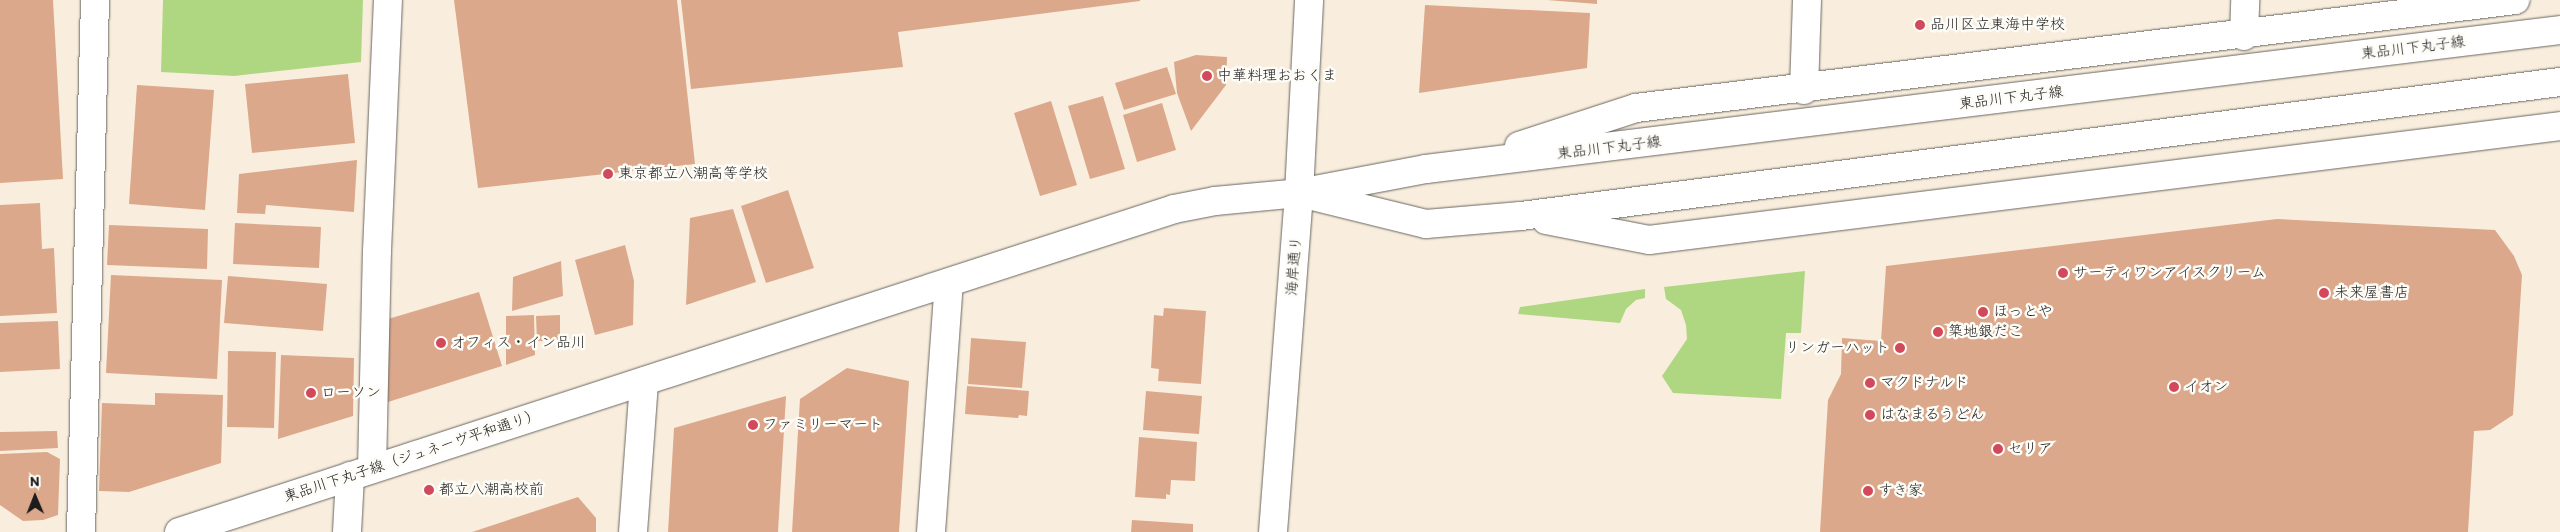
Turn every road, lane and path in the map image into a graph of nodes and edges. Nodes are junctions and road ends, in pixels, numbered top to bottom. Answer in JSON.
{"nodes":[{"id":1,"x":95,"y":0,"type":"edge"},
{"id":2,"x":388,"y":0,"type":"edge"},
{"id":3,"x":1309,"y":0,"type":"edge"},
{"id":4,"x":1807,"y":0,"type":"edge"},
{"id":5,"x":2245,"y":0,"type":"edge"},
{"id":6,"x":2515,"y":0,"type":"edge"},
{"id":7,"x":2560,"y":30,"type":"edge"},
{"id":8,"x":2244,"y":36,"type":"junction"},
{"id":9,"x":2560,"y":82,"type":"edge"},
{"id":10,"x":1804,"y":90,"type":"junction"},
{"id":11,"x":2560,"y":126,"type":"edge"},
{"id":12,"x":1462,"y":165,"type":"junction"},
{"id":13,"x":1299,"y":193,"type":"junction"},
{"id":14,"x":1521,"y":216,"type":"junction"},
{"id":15,"x":949,"y":283,"type":"junction"},
{"id":16,"x":644,"y":381,"type":"junction"},
{"id":17,"x":361,"y":473,"type":"junction"},
{"id":18,"x":82,"y":532,"type":"edge"},
{"id":19,"x":180,"y":532,"type":"edge"},
{"id":20,"x":347,"y":532,"type":"edge"},
{"id":21,"x":633,"y":532,"type":"edge"},
{"id":22,"x":931,"y":532,"type":"edge"},
{"id":23,"x":1273,"y":532,"type":"edge"}],
"edges":[{"from":1,"to":18,"type":"main road"},
{"from":2,"to":17,"type":"main road"},
{"from":3,"to":13,"type":"main road","name":"海岸通り"},
{"from":4,"to":10,"type":"main road"},
{"from":5,"to":8,"type":"main road"},
{"from":6,"to":8,"type":"main road"},
{"from":7,"to":12,"type":"main road","name":"東品川下丸子線"},
{"from":8,"to":10,"type":"main road"},
{"from":9,"to":14,"type":"main road"},
{"from":10,"to":12,"type":"main road"},
{"from":11,"to":14,"type":"main road"},
{"from":12,"to":13,"type":"main road"},
{"from":13,"to":14,"type":"main road"},
{"from":13,"to":15,"type":"main road"},
{"from":13,"to":23,"type":"main road","name":"海岸通り"},
{"from":15,"to":16,"type":"main road","name":"東品川下丸子線（ジュネーヴ平和通り）"},
{"from":15,"to":22,"type":"main road"},
{"from":16,"to":17,"type":"main road","name":"東品川下丸子線（ジュネーヴ平和通り）"},
{"from":16,"to":21,"type":"main road"},
{"from":17,"to":19,"type":"main road","name":"東品川下丸子線（ジュネーヴ平和通り）"},
{"from":17,"to":20,"type":"main road"}]}
